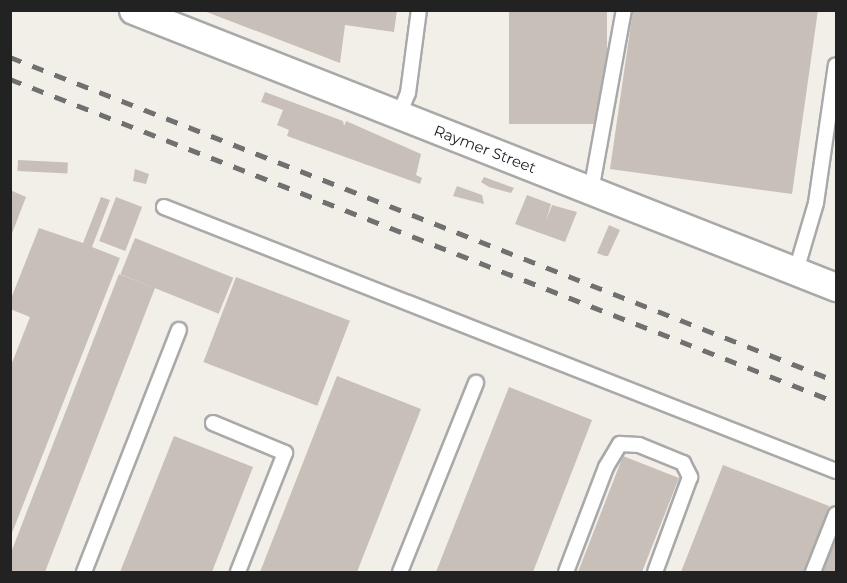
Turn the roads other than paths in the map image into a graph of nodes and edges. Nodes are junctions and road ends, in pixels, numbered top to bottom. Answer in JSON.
{"nodes":[{"id":1,"x":133,"y":10,"type":"edge"},
{"id":2,"x":418,"y":10,"type":"edge"},
{"id":3,"x":624,"y":10,"type":"edge"},
{"id":4,"x":171,"y":18,"type":"edge"},
{"id":5,"x":837,"y":65,"type":"edge"},
{"id":6,"x":399,"y":115,"type":"junction"},
{"id":7,"x":591,"y":191,"type":"junction"},
{"id":8,"x":164,"y":207,"type":"dead end"},
{"id":9,"x":796,"y":271,"type":"junction"},
{"id":10,"x":837,"y":287,"type":"edge"},
{"id":11,"x":179,"y":330,"type":"dead end"},
{"id":12,"x":476,"y":383,"type":"dead end"},
{"id":13,"x":213,"y":423,"type":"dead end"},
{"id":14,"x":837,"y":471,"type":"edge"},
{"id":15,"x":837,"y":514,"type":"edge"},
{"id":16,"x":84,"y":573,"type":"edge"},
{"id":17,"x":238,"y":573,"type":"edge"},
{"id":18,"x":400,"y":573,"type":"edge"},
{"id":19,"x":566,"y":573,"type":"edge"},
{"id":20,"x":656,"y":573,"type":"edge"},
{"id":21,"x":813,"y":573,"type":"edge"}],
"edges":[{"from":1,"to":4,"type":"street","name":"Raymer Street"},
{"from":2,"to":6,"type":"lane"},
{"from":3,"to":7,"type":"lane"},
{"from":4,"to":6,"type":"street","name":"Raymer Street"},
{"from":5,"to":9,"type":"lane"},
{"from":6,"to":7,"type":"street","name":"Raymer Street"},
{"from":7,"to":9,"type":"street","name":"Raymer Street"},
{"from":8,"to":14,"type":"lane"},
{"from":9,"to":10,"type":"street","name":"Raymer Street"},
{"from":11,"to":16,"type":"lane"},
{"from":12,"to":18,"type":"lane"},
{"from":13,"to":17,"type":"lane"},
{"from":15,"to":21,"type":"lane"},
{"from":19,"to":20,"type":"lane"}]}
